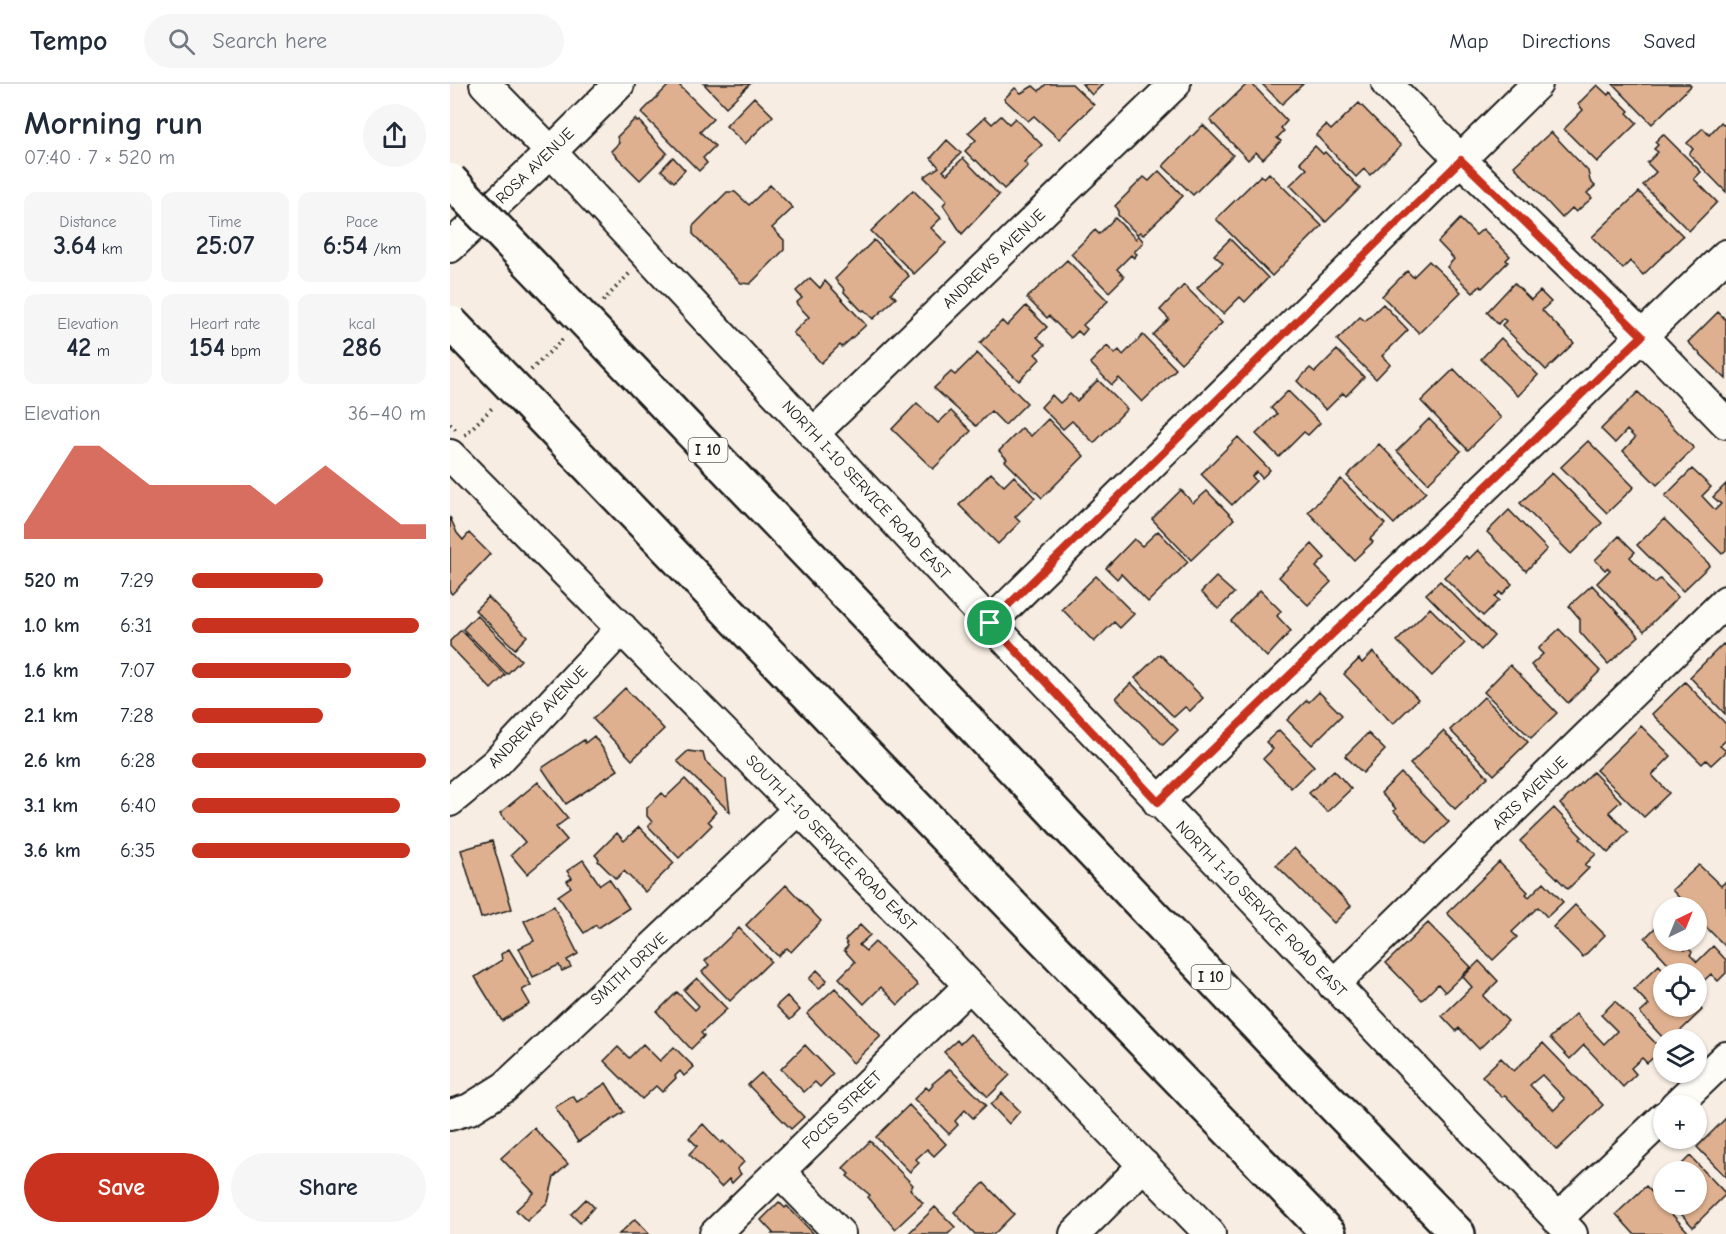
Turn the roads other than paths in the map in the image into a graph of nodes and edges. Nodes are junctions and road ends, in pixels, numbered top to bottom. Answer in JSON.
{"nodes":[{"id":1,"x":485,"y":84,"type":"edge"},
{"id":2,"x":619,"y":84,"type":"edge"},
{"id":3,"x":1175,"y":84,"type":"edge"},
{"id":4,"x":1387,"y":84,"type":"edge"},
{"id":5,"x":1537,"y":84,"type":"edge"},
{"id":6,"x":551,"y":152,"type":"junction"},
{"id":7,"x":1461,"y":160,"type":"junction"},
{"id":8,"x":450,"y":180,"type":"edge"},
{"id":9,"x":450,"y":247,"type":"edge"},
{"id":10,"x":1726,"y":255,"type":"edge"},
{"id":11,"x":450,"y":322,"type":"edge"},
{"id":12,"x":1642,"y":336,"type":"junction"},
{"id":13,"x":1726,"y":423,"type":"edge"},
{"id":14,"x":813,"y":434,"type":"junction"},
{"id":15,"x":456,"y":446,"type":"edge"},
{"id":16,"x":1726,"y":601,"type":"edge"},
{"id":17,"x":990,"y":623,"type":"junction"},
{"id":18,"x":622,"y":628,"type":"junction"},
{"id":19,"x":450,"y":801,"type":"edge"},
{"id":20,"x":1158,"y":802,"type":"junction"},
{"id":21,"x":799,"y":809,"type":"junction"},
{"id":22,"x":1334,"y":985,"type":"junction"},
{"id":23,"x":969,"y":986,"type":"junction"},
{"id":24,"x":1726,"y":1057,"type":"edge"},
{"id":25,"x":1686,"y":1095,"type":"edge"},
{"id":26,"x":450,"y":1115,"type":"edge"},
{"id":27,"x":1653,"y":1129,"type":"edge"},
{"id":28,"x":1144,"y":1165,"type":"junction"},
{"id":29,"x":779,"y":1171,"type":"junction"},
{"id":30,"x":1564,"y":1226,"type":"edge"},
{"id":31,"x":715,"y":1234,"type":"edge"},
{"id":32,"x":840,"y":1234,"type":"edge"},
{"id":33,"x":1075,"y":1234,"type":"edge"},
{"id":34,"x":1210,"y":1234,"type":"edge"},
{"id":35,"x":1329,"y":1234,"type":"edge"},
{"id":36,"x":1458,"y":1234,"type":"edge"}],
"edges":[{"from":1,"to":6,"type":"street","name":"NORTH I-10 SERVICE ROAD EAST"},
{"from":2,"to":6,"type":"street","name":"ROSA AVENUE"},
{"from":3,"to":14,"type":"street","name":"ANDREWS AVENUE"},
{"from":4,"to":7,"type":"street"},
{"from":5,"to":7,"type":"street"},
{"from":6,"to":9,"type":"street","name":"ROSA AVENUE"},
{"from":6,"to":14,"type":"street","name":"NORTH I-10 SERVICE ROAD EAST"},
{"from":7,"to":12,"type":"street"},
{"from":7,"to":17,"type":"street"},
{"from":8,"to":36,"type":"highway","number":"I 10","bridge":true},
{"from":10,"to":12,"type":"street"},
{"from":11,"to":35,"type":"highway","bridge":true},
{"from":12,"to":13,"type":"street"},
{"from":12,"to":20,"type":"street"},
{"from":14,"to":17,"type":"street","name":"NORTH I-10 SERVICE ROAD EAST"},
{"from":15,"to":18,"type":"street","name":"SOUTH I-10 SERVICE ROAD EAST"},
{"from":16,"to":22,"type":"street","name":"ARIS AVENUE"},
{"from":17,"to":20,"type":"street","name":"NORTH I-10 SERVICE ROAD EAST"},
{"from":18,"to":19,"type":"street","name":"ANDREWS AVENUE"},
{"from":18,"to":21,"type":"street","name":"SOUTH I-10 SERVICE ROAD EAST"},
{"from":20,"to":22,"type":"street","name":"NORTH I-10 SERVICE ROAD EAST"},
{"from":21,"to":23,"type":"street","name":"SOUTH I-10 SERVICE ROAD EAST"},
{"from":21,"to":26,"type":"street","name":"SMITH DRIVE"},
{"from":22,"to":30,"type":"street","name":"NORTH I-10 SERVICE ROAD EAST"},
{"from":23,"to":28,"type":"street","name":"SOUTH I-10 SERVICE ROAD EAST"},
{"from":23,"to":29,"type":"street","name":"FOCIS STREET"},
{"from":24,"to":25,"type":"street"},
{"from":27,"to":30,"type":"street"},
{"from":28,"to":33,"type":"street"},
{"from":28,"to":34,"type":"street","name":"SOUTH I-10 SERVICE ROAD EAST"},
{"from":29,"to":31,"type":"street","name":"FOCIS STREET"},
{"from":29,"to":32,"type":"street"}]}
